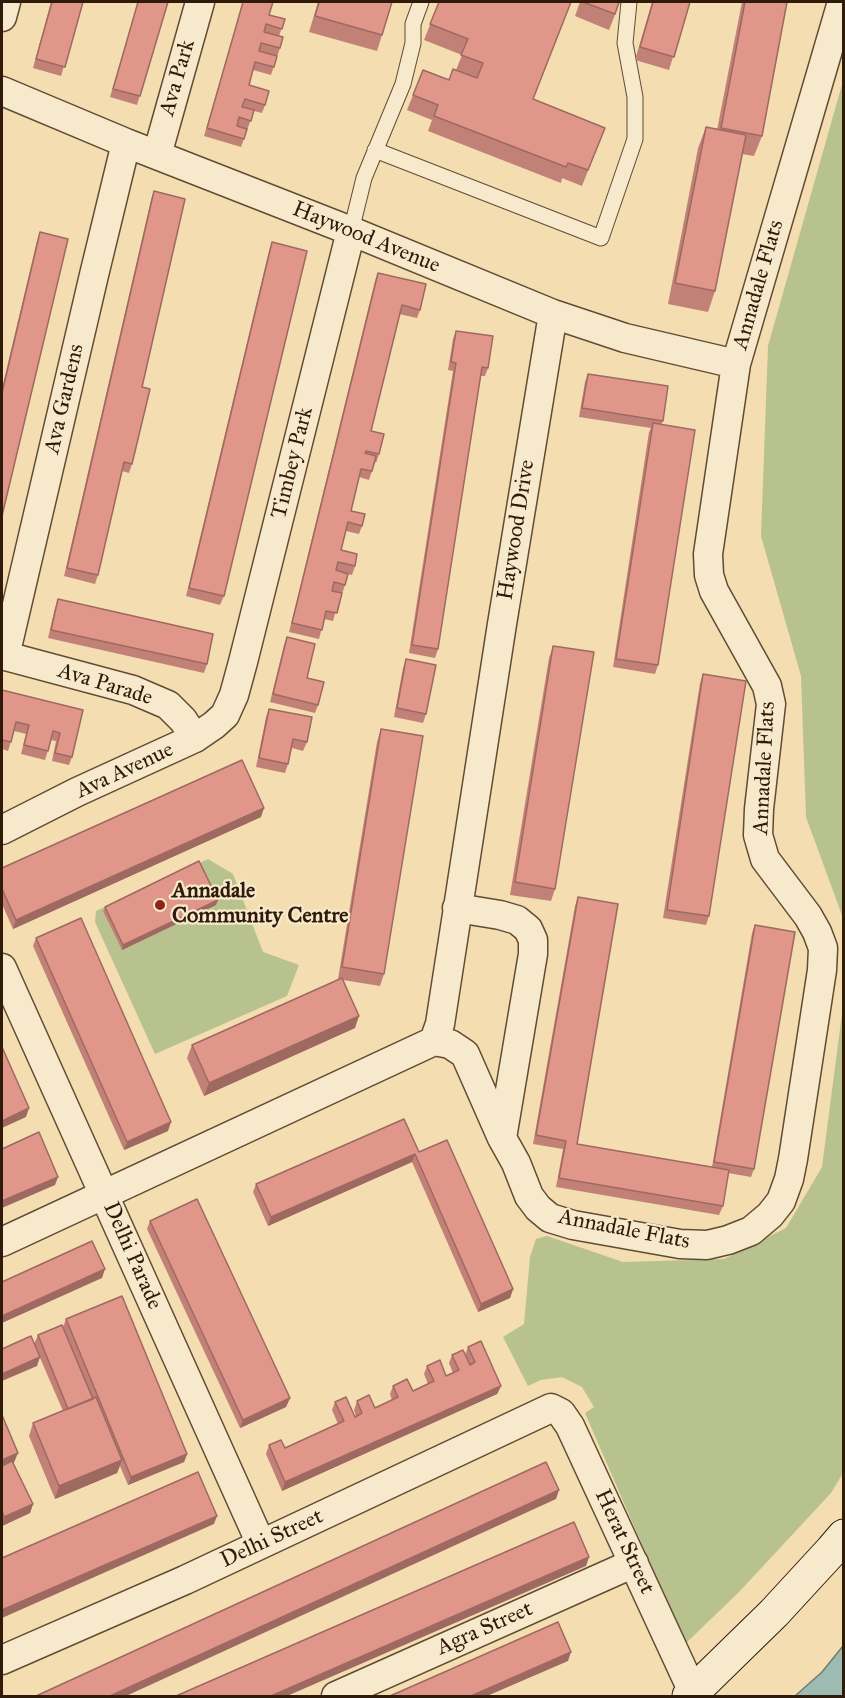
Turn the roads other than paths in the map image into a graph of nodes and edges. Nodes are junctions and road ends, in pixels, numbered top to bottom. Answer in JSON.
{"nodes":[{"id":1,"x":6,"y":2,"type":"edge"},
{"id":2,"x":200,"y":2,"type":"edge"},
{"id":3,"x":421,"y":2,"type":"edge"},
{"id":4,"x":629,"y":2,"type":"edge"},
{"id":5,"x":842,"y":2,"type":"edge"},
{"id":6,"x":2,"y":17,"type":"edge"},
{"id":7,"x":2,"y":91,"type":"edge"},
{"id":8,"x":126,"y":143,"type":"junction"},
{"id":9,"x":375,"y":150,"type":"junction"},
{"id":10,"x":157,"y":155,"type":"junction"},
{"id":11,"x":351,"y":231,"type":"junction"},
{"id":12,"x":553,"y":314,"type":"junction"},
{"id":13,"x":736,"y":364,"type":"junction"},
{"id":14,"x":3,"y":656,"type":"edge"},
{"id":15,"x":234,"y":695,"type":"joint"},
{"id":16,"x":195,"y":738,"type":"junction"},
{"id":17,"x":2,"y":830,"type":"edge"},
{"id":18,"x":457,"y":908,"type":"junction"},
{"id":19,"x":2,"y":968,"type":"edge"},
{"id":20,"x":434,"y":1041,"type":"junction"},
{"id":21,"x":502,"y":1138,"type":"junction"},
{"id":22,"x":104,"y":1195,"type":"junction"},
{"id":23,"x":2,"y":1242,"type":"edge"},
{"id":24,"x":542,"y":1413,"type":"joint"},
{"id":25,"x":843,"y":1536,"type":"edge"},
{"id":26,"x":261,"y":1544,"type":"junction"},
{"id":27,"x":634,"y":1563,"type":"junction"},
{"id":28,"x":2,"y":1660,"type":"edge"},
{"id":29,"x":691,"y":1694,"type":"edge"},
{"id":30,"x":336,"y":1696,"type":"edge"}],
"edges":[{"from":1,"to":6,"type":"street"},
{"from":2,"to":10,"type":"street","name":"Ava Park"},
{"from":3,"to":9,"type":"lane"},
{"from":4,"to":9,"type":"lane"},
{"from":5,"to":13,"type":"street","name":"Annadale Flats"},
{"from":7,"to":8,"type":"street","name":"Haywood Avenue"},
{"from":8,"to":10,"type":"street","name":"Haywood Avenue"},
{"from":8,"to":14,"type":"street","name":"Ava Gardens"},
{"from":9,"to":11,"type":"lane"},
{"from":10,"to":11,"type":"street","name":"Haywood Avenue"},
{"from":11,"to":12,"type":"street","name":"Haywood Avenue"},
{"from":11,"to":15,"type":"street","name":"Timbey Park"},
{"from":12,"to":13,"type":"street","name":"Haywood Avenue"},
{"from":12,"to":18,"type":"street","name":"Haywood Drive"},
{"from":13,"to":21,"type":"street","name":"Annadale Flats"},
{"from":14,"to":16,"type":"street","name":"Ava Parade"},
{"from":15,"to":16,"type":"street","name":"Ava Avenue"},
{"from":16,"to":17,"type":"street","name":"Ava Avenue"},
{"from":18,"to":20,"type":"street"},
{"from":18,"to":21,"type":"street"},
{"from":19,"to":22,"type":"street","name":"Delhi Parade"},
{"from":20,"to":21,"type":"street","name":"Annadale Flats"},
{"from":20,"to":22,"type":"street"},
{"from":22,"to":23,"type":"street"},
{"from":22,"to":26,"type":"street","name":"Delhi Parade"},
{"from":24,"to":26,"type":"street","name":"Delhi Street"},
{"from":24,"to":27,"type":"street","name":"Herat Street"},
{"from":25,"to":29,"type":"street"},
{"from":26,"to":28,"type":"street","name":"Delhi Street"},
{"from":27,"to":29,"type":"street","name":"Herat Street"},
{"from":27,"to":30,"type":"street","name":"Agra Street"}]}
